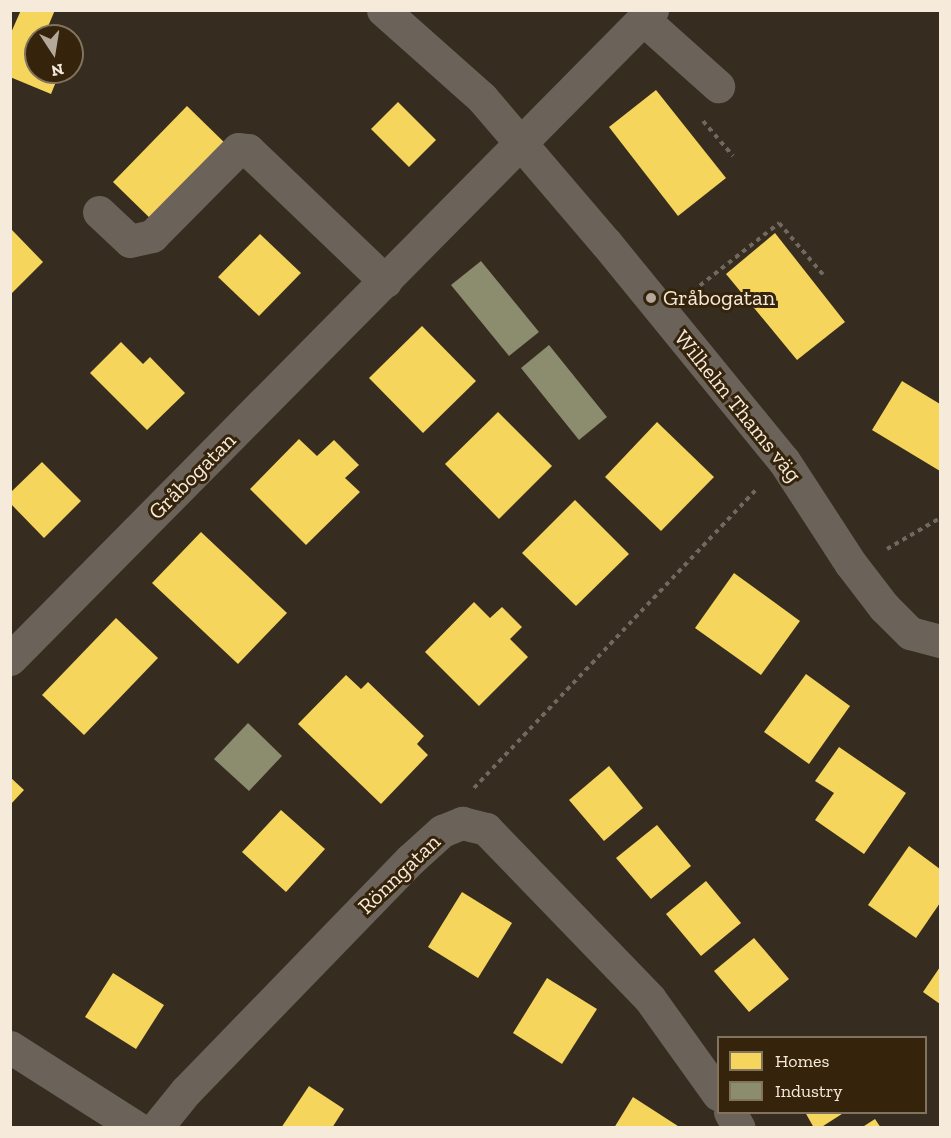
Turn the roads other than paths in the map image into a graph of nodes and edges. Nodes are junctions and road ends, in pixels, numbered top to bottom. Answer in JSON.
{"nodes":[{"id":1,"x":383,"y":10,"type":"edge"},
{"id":2,"x":647,"y":15,"type":"edge"},
{"id":3,"x":718,"y":86,"type":"dead end"},
{"id":4,"x":520,"y":143,"type":"junction"},
{"id":5,"x":99,"y":212,"type":"dead end"},
{"id":6,"x":385,"y":281,"type":"junction"},
{"id":7,"x":940,"y":641,"type":"edge"},
{"id":8,"x":10,"y":659,"type":"edge"},
{"id":9,"x":10,"y":1047,"type":"edge"},
{"id":10,"x":717,"y":1093,"type":"edge"},
{"id":11,"x":731,"y":1114,"type":"edge"},
{"id":12,"x":137,"y":1128,"type":"edge"},
{"id":13,"x":156,"y":1128,"type":"edge"},
{"id":14,"x":739,"y":1128,"type":"edge"}],
"edges":[{"from":1,"to":4,"type":"street","name":"Wilhelm Thams väg"},
{"from":2,"to":3,"type":"street"},
{"from":2,"to":4,"type":"street","name":"Gråbogatan"},
{"from":4,"to":6,"type":"street","name":"Gråbogatan"},
{"from":4,"to":7,"type":"street","name":"Wilhelm Thams väg"},
{"from":5,"to":6,"type":"street"},
{"from":6,"to":8,"type":"street","name":"Gråbogatan"},
{"from":9,"to":12,"type":"street"},
{"from":10,"to":13,"type":"street","name":"Rönngatan"},
{"from":11,"to":14,"type":"street"}]}
